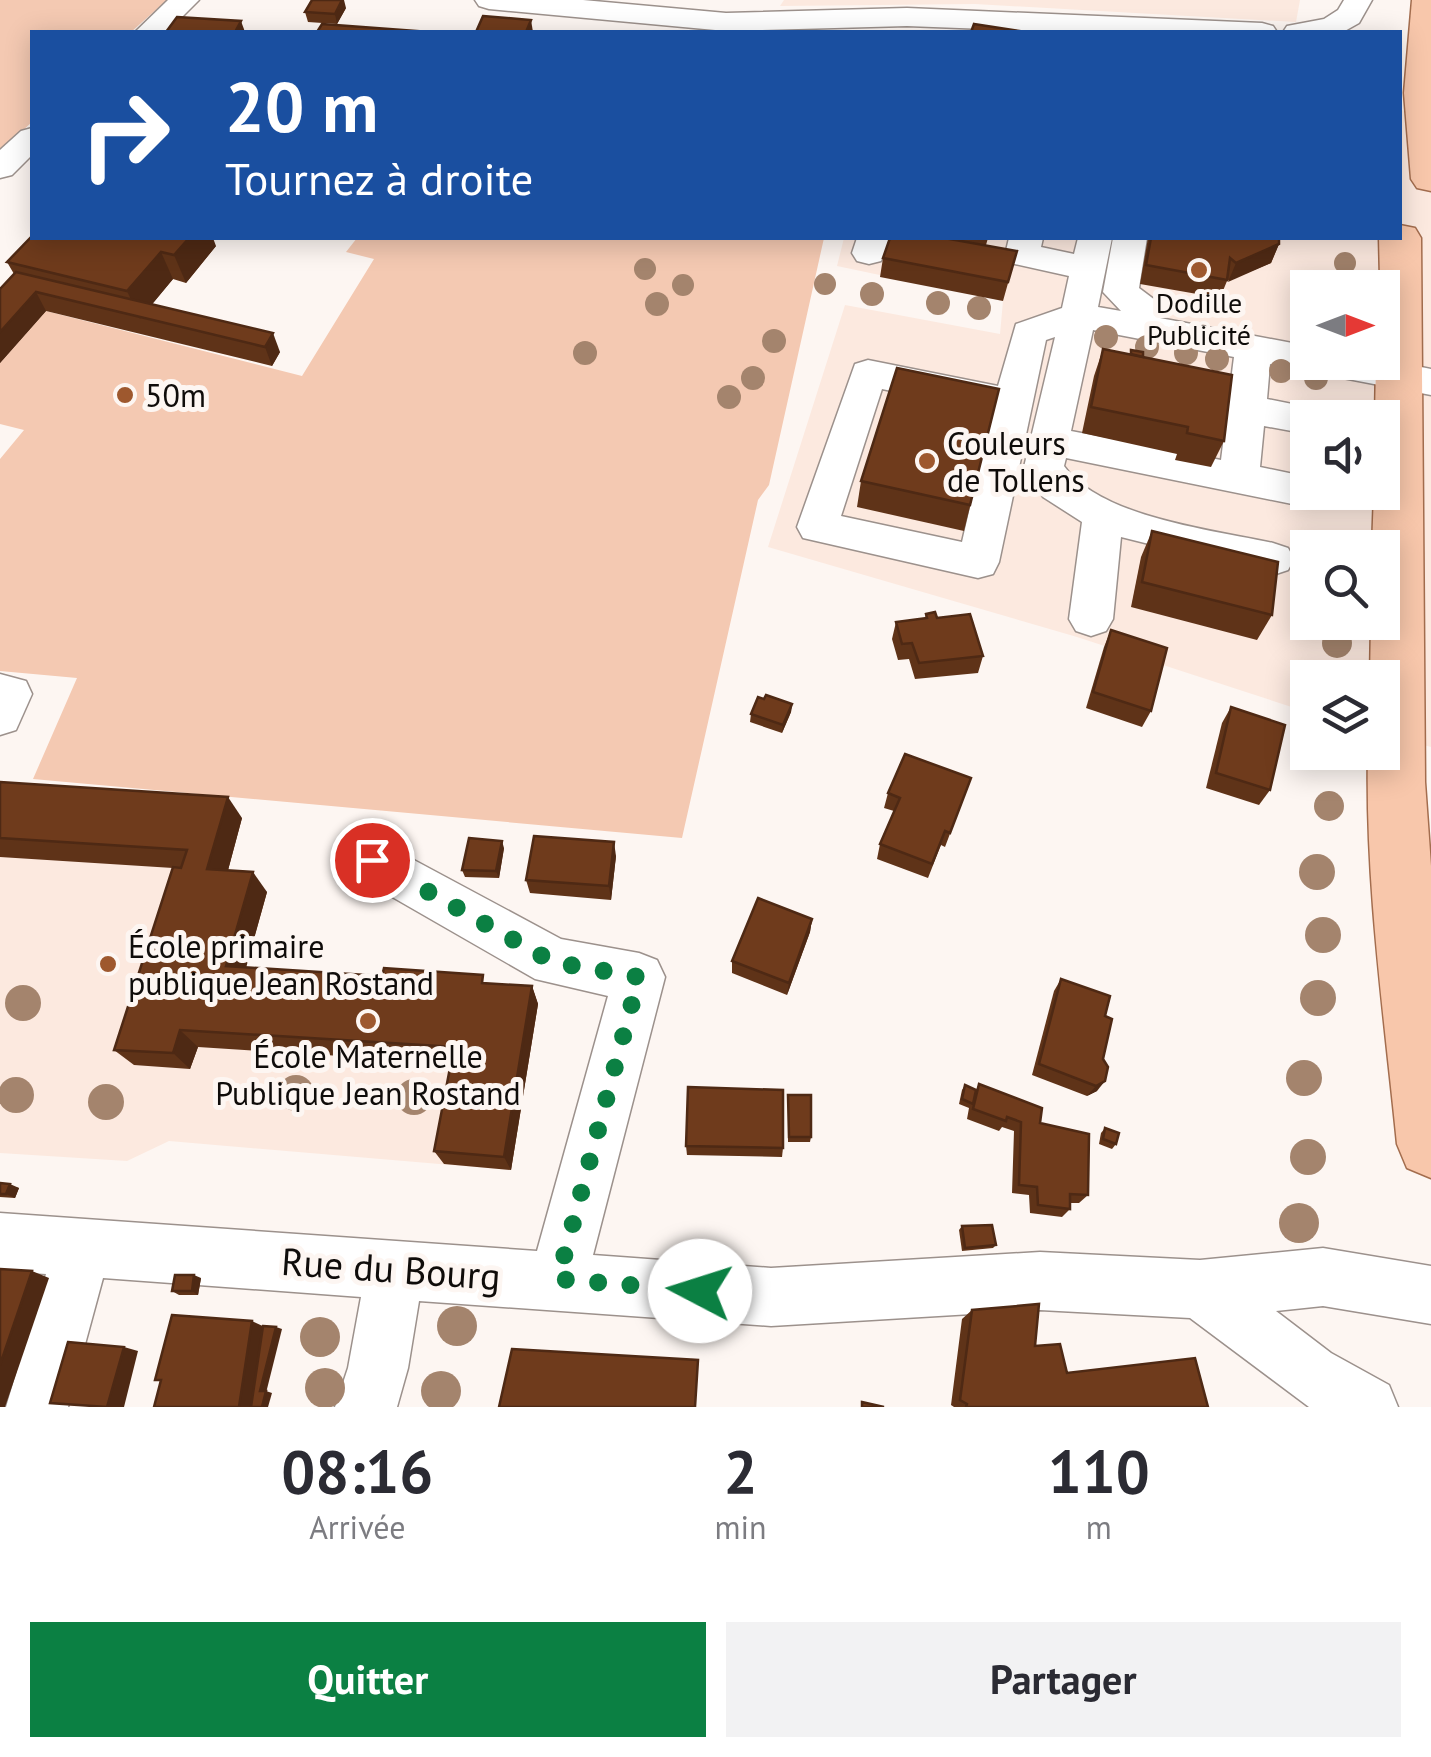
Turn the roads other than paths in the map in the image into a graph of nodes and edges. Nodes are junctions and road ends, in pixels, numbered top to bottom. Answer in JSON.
{"nodes":[{"id":1,"x":186,"y":0,"type":"edge"},
{"id":2,"x":489,"y":0,"type":"edge"},
{"id":3,"x":1358,"y":0,"type":"edge"},
{"id":4,"x":1402,"y":0,"type":"edge"},
{"id":5,"x":1430,"y":0,"type":"edge"},
{"id":6,"x":687,"y":9,"type":"edge"},
{"id":7,"x":826,"y":10,"type":"edge"},
{"id":8,"x":1141,"y":20,"type":"edge"},
{"id":9,"x":152,"y":30,"type":"edge"},
{"id":10,"x":1242,"y":30,"type":"edge"},
{"id":11,"x":1325,"y":30,"type":"edge"},
{"id":12,"x":1402,"y":30,"type":"edge"},
{"id":13,"x":1427,"y":84,"type":"edge"},
{"id":14,"x":30,"y":140,"type":"edge"},
{"id":15,"x":0,"y":168,"type":"edge"},
{"id":16,"x":1431,"y":178,"type":"edge"},
{"id":17,"x":1026,"y":240,"type":"edge"},
{"id":18,"x":1130,"y":240,"type":"edge"},
{"id":19,"x":1400,"y":240,"type":"edge"},
{"id":20,"x":1092,"y":253,"type":"edge"},
{"id":21,"x":1078,"y":315,"type":"junction"},
{"id":22,"x":1141,"y":327,"type":"junction"},
{"id":23,"x":1253,"y":349,"type":"junction"},
{"id":24,"x":1290,"y":356,"type":"edge"},
{"id":25,"x":1415,"y":378,"type":"edge"},
{"id":26,"x":1013,"y":402,"type":"junction"},
{"id":27,"x":1246,"y":409,"type":"junction"},
{"id":28,"x":1290,"y":417,"type":"edge"},
{"id":29,"x":1050,"y":441,"type":"junction"},
{"id":30,"x":1231,"y":477,"type":"junction"},
{"id":31,"x":1290,"y":489,"type":"edge"},
{"id":32,"x":1103,"y":518,"type":"junction"},
{"id":33,"x":1216,"y":545,"type":"junction"},
{"id":34,"x":1273,"y":558,"type":"edge"},
{"id":35,"x":1091,"y":620,"type":"dead end"},
{"id":36,"x":0,"y":693,"type":"edge"},
{"id":37,"x":0,"y":716,"type":"edge"},
{"id":38,"x":372,"y":860,"type":"dead end"},
{"id":39,"x":1431,"y":1144,"type":"edge"},
{"id":40,"x":0,"y":1242,"type":"edge"},
{"id":41,"x":82,"y":1250,"type":"junction"},
{"id":42,"x":396,"y":1268,"type":"junction"},
{"id":43,"x":558,"y":1279,"type":"junction"},
{"id":44,"x":1200,"y":1289,"type":"junction"},
{"id":45,"x":1431,"y":1295,"type":"edge"},
{"id":46,"x":37,"y":1407,"type":"edge"},
{"id":47,"x":366,"y":1407,"type":"edge"},
{"id":48,"x":1367,"y":1407,"type":"edge"}],
"edges":[{"from":1,"to":9,"type":"street"},
{"from":2,"to":6,"type":"street"},
{"from":3,"to":11,"type":"street"},
{"from":4,"to":12,"type":"main road"},
{"from":5,"to":13,"type":"main road"},
{"from":6,"to":7,"type":"street"},
{"from":7,"to":8,"type":"street"},
{"from":8,"to":10,"type":"street"},
{"from":13,"to":16,"type":"main road"},
{"from":14,"to":15,"type":"street"},
{"from":17,"to":20,"type":"street"},
{"from":18,"to":22,"type":"street"},
{"from":19,"to":25,"type":"main road"},
{"from":20,"to":21,"type":"street"},
{"from":21,"to":22,"type":"street"},
{"from":21,"to":26,"type":"street"},
{"from":21,"to":29,"type":"street"},
{"from":22,"to":23,"type":"street"},
{"from":23,"to":24,"type":"street"},
{"from":23,"to":27,"type":"street"},
{"from":25,"to":39,"type":"main road"},
{"from":26,"to":26,"type":"street"},
{"from":27,"to":28,"type":"street"},
{"from":27,"to":30,"type":"street"},
{"from":29,"to":30,"type":"street"},
{"from":29,"to":32,"type":"street"},
{"from":30,"to":31,"type":"street"},
{"from":30,"to":33,"type":"street"},
{"from":32,"to":33,"type":"street"},
{"from":32,"to":35,"type":"street"},
{"from":33,"to":34,"type":"street"},
{"from":36,"to":37,"type":"street"},
{"from":38,"to":43,"type":"street"},
{"from":40,"to":41,"type":"street","name":"Rue du Bourg"},
{"from":41,"to":42,"type":"street","name":"Rue du Bourg"},
{"from":41,"to":46,"type":"street"},
{"from":42,"to":43,"type":"street","name":"Rue du Bourg"},
{"from":42,"to":47,"type":"street"},
{"from":43,"to":44,"type":"street","name":"Rue du Bourg"},
{"from":44,"to":45,"type":"street","name":"Rue du Bourg"},
{"from":44,"to":48,"type":"street"}]}
